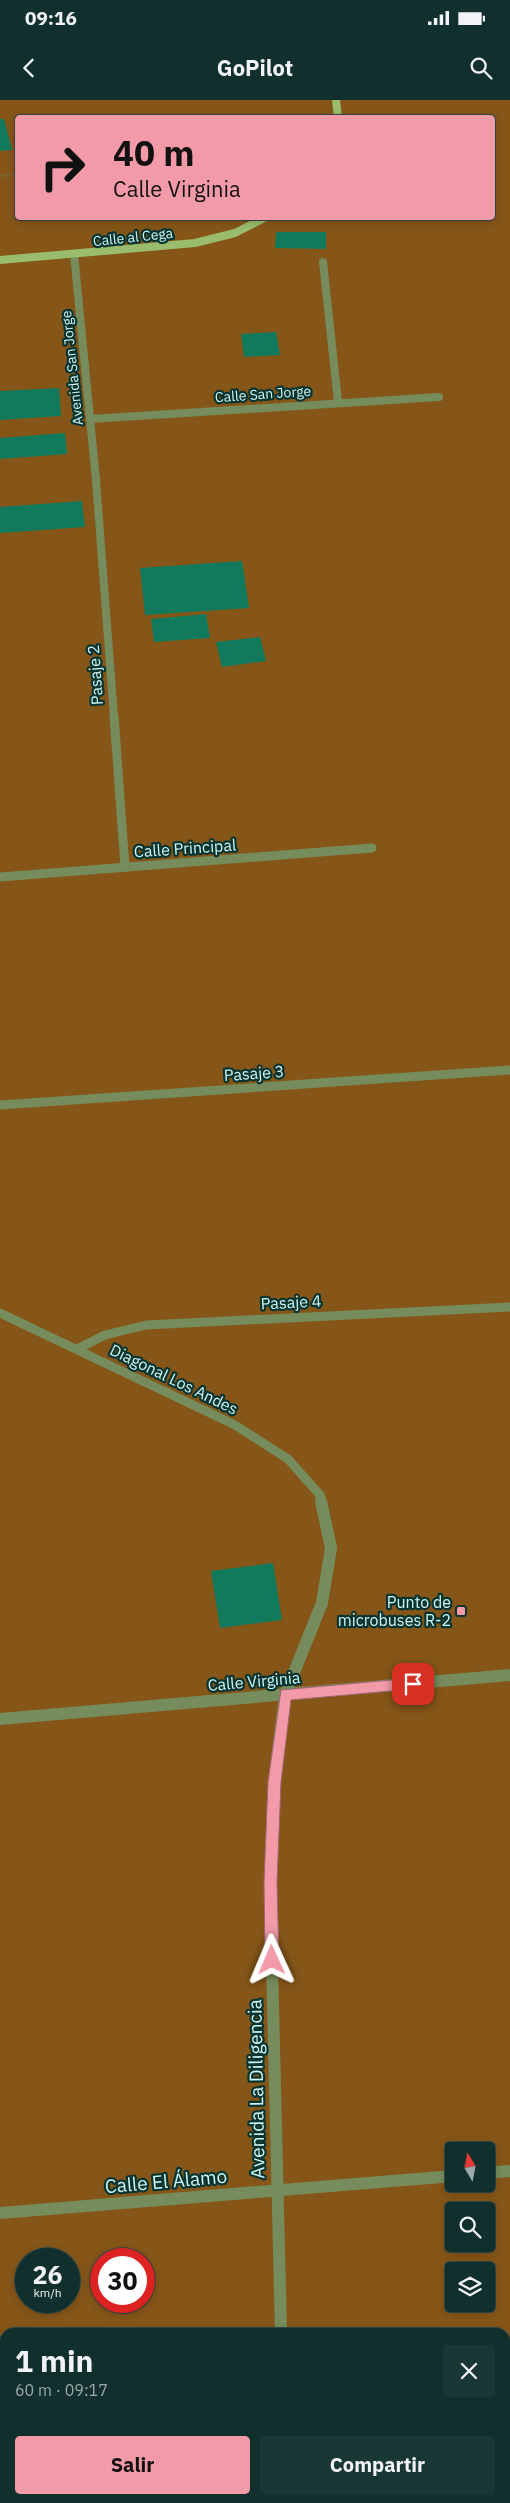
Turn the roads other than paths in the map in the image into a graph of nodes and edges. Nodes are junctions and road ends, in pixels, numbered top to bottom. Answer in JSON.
{"nodes":[{"id":1,"x":336,"y":100,"type":"edge"},
{"id":2,"x":338,"y":115,"type":"edge"},
{"id":3,"x":260,"y":220,"type":"edge"},
{"id":4,"x":74,"y":254,"type":"junction"},
{"id":5,"x":0,"y":260,"type":"edge"},
{"id":6,"x":323,"y":262,"type":"dead end"},
{"id":7,"x":439,"y":397,"type":"dead end"},
{"id":8,"x":338,"y":402,"type":"junction"},
{"id":9,"x":90,"y":419,"type":"junction"},
{"id":10,"x":96,"y":480,"type":"joint"},
{"id":11,"x":372,"y":848,"type":"dead end"},
{"id":12,"x":124,"y":867,"type":"junction"},
{"id":13,"x":0,"y":877,"type":"edge"},
{"id":14,"x":510,"y":1070,"type":"edge"},
{"id":15,"x":0,"y":1105,"type":"edge"},
{"id":16,"x":510,"y":1307,"type":"edge"},
{"id":17,"x":0,"y":1313,"type":"edge"},
{"id":18,"x":78,"y":1349,"type":"junction"},
{"id":19,"x":320,"y":1495,"type":"joint"},
{"id":20,"x":510,"y":1675,"type":"edge"},
{"id":21,"x":285,"y":1695,"type":"junction"},
{"id":22,"x":0,"y":1719,"type":"edge"},
{"id":23,"x":510,"y":2172,"type":"edge"},
{"id":24,"x":495,"y":2173,"type":"edge"},
{"id":25,"x":445,"y":2177,"type":"edge"},
{"id":26,"x":277,"y":2190,"type":"junction"},
{"id":27,"x":0,"y":2213,"type":"edge"},
{"id":28,"x":281,"y":2328,"type":"edge"}],
"edges":[{"from":1,"to":2,"type":"street"},
{"from":3,"to":4,"type":"street","name":"Calle al Cega"},
{"from":4,"to":5,"type":"street","name":"Calle al Cega"},
{"from":4,"to":9,"type":"street","name":"Avenida San Jorge"},
{"from":6,"to":8,"type":"street"},
{"from":7,"to":8,"type":"street","name":"Calle San Jorge"},
{"from":8,"to":9,"type":"street","name":"Calle San Jorge"},
{"from":9,"to":10,"type":"street","name":"Avenida San Jorge"},
{"from":10,"to":12,"type":"street","name":"Pasaje 2"},
{"from":11,"to":12,"type":"street","name":"Calle Principal"},
{"from":12,"to":13,"type":"street","name":"Calle Principal"},
{"from":14,"to":15,"type":"street","name":"Pasaje 3"},
{"from":16,"to":18,"type":"street","name":"Pasaje 4"},
{"from":17,"to":18,"type":"street","name":"Diagonal Los Andes"},
{"from":18,"to":19,"type":"street","name":"Diagonal Los Andes"},
{"from":19,"to":21,"type":"street","name":"Avenida La Diligencia"},
{"from":20,"to":21,"type":"street","name":"Calle Virginia"},
{"from":21,"to":22,"type":"street","name":"Calle Virginia"},
{"from":21,"to":26,"type":"street","name":"Avenida La Diligencia"},
{"from":23,"to":24,"type":"street"},
{"from":25,"to":26,"type":"street","name":"Calle El Álamo"},
{"from":26,"to":27,"type":"street","name":"Calle El Álamo"},
{"from":26,"to":28,"type":"street","name":"Avenida La Diligencia"}]}
